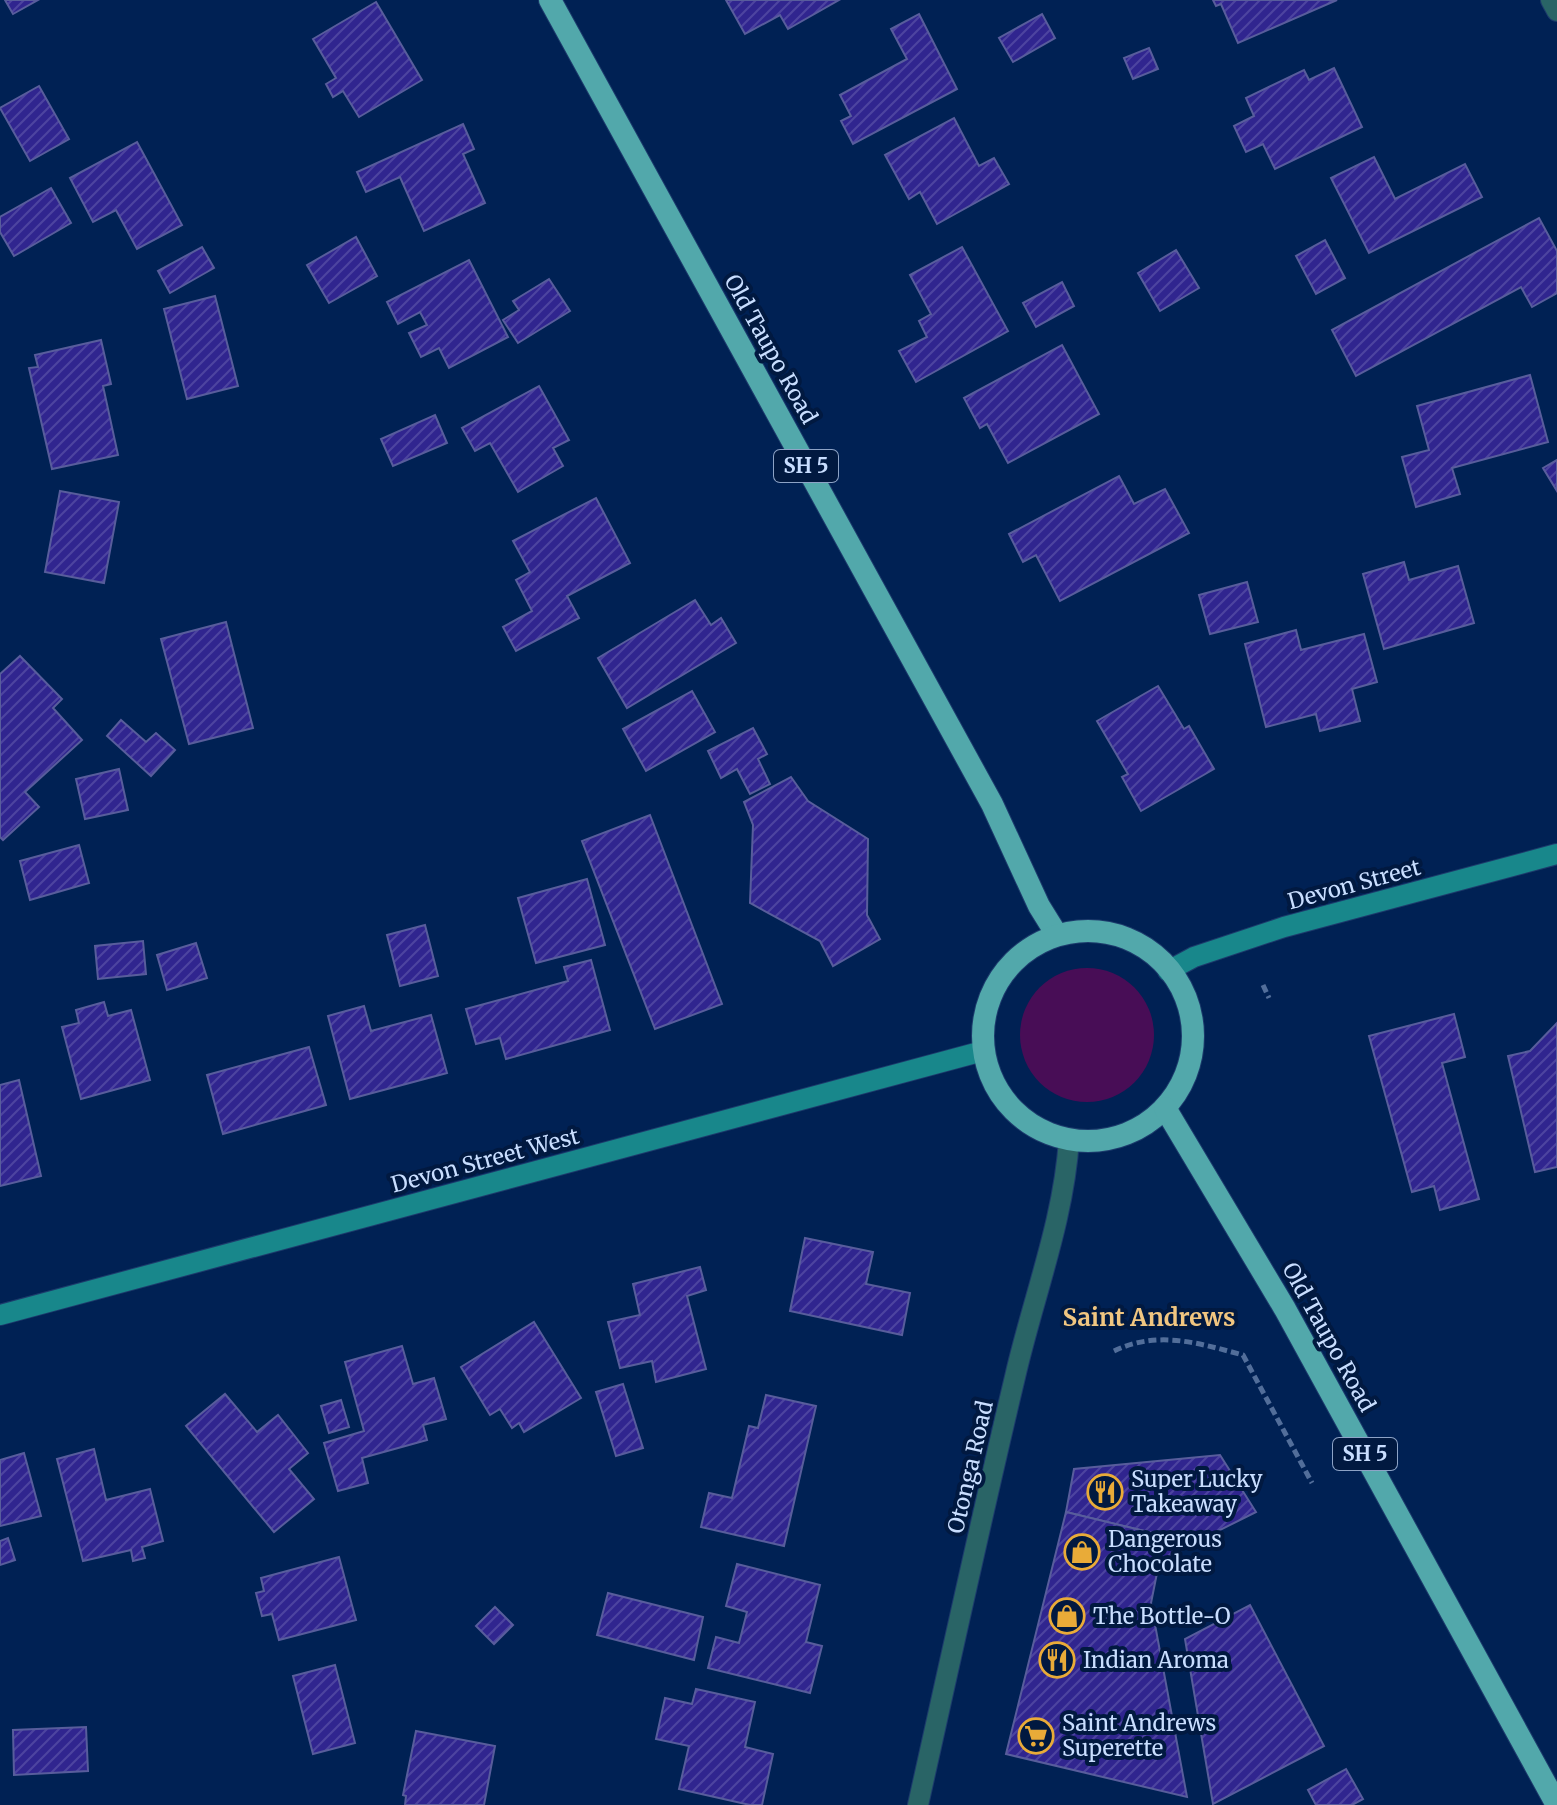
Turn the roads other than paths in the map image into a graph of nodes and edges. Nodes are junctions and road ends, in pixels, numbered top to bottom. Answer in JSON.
{"nodes":[{"id":1,"x":550,"y":0,"type":"edge"},
{"id":2,"x":1551,"y":0,"type":"edge"},
{"id":3,"x":1557,"y":11,"type":"edge"},
{"id":4,"x":1557,"y":854,"type":"edge"},
{"id":5,"x":1057,"y":935,"type":"junction"},
{"id":6,"x":1168,"y":971,"type":"junction"},
{"id":7,"x":983,"y":1051,"type":"junction"},
{"id":8,"x":1165,"y":1108,"type":"junction"},
{"id":9,"x":1069,"y":1139,"type":"junction"},
{"id":10,"x":0,"y":1315,"type":"edge"},
{"id":11,"x":918,"y":1805,"type":"edge"},
{"id":12,"x":1557,"y":1805,"type":"edge"}],
"edges":[{"from":1,"to":5,"type":"highway","name":"Old Taupo Road","number":"SH 5"},
{"from":2,"to":3,"type":"street"},
{"from":4,"to":6,"type":"main road","name":"Devon Street"},
{"from":5,"to":6,"type":"highway"},
{"from":5,"to":7,"type":"highway"},
{"from":6,"to":8,"type":"highway"},
{"from":7,"to":9,"type":"highway"},
{"from":7,"to":10,"type":"main road","name":"Devon Street West"},
{"from":8,"to":9,"type":"highway"},
{"from":8,"to":12,"type":"highway","name":"Old Taupo Road","number":"SH 5"},
{"from":9,"to":11,"type":"street","name":"Otonga Road"}]}
